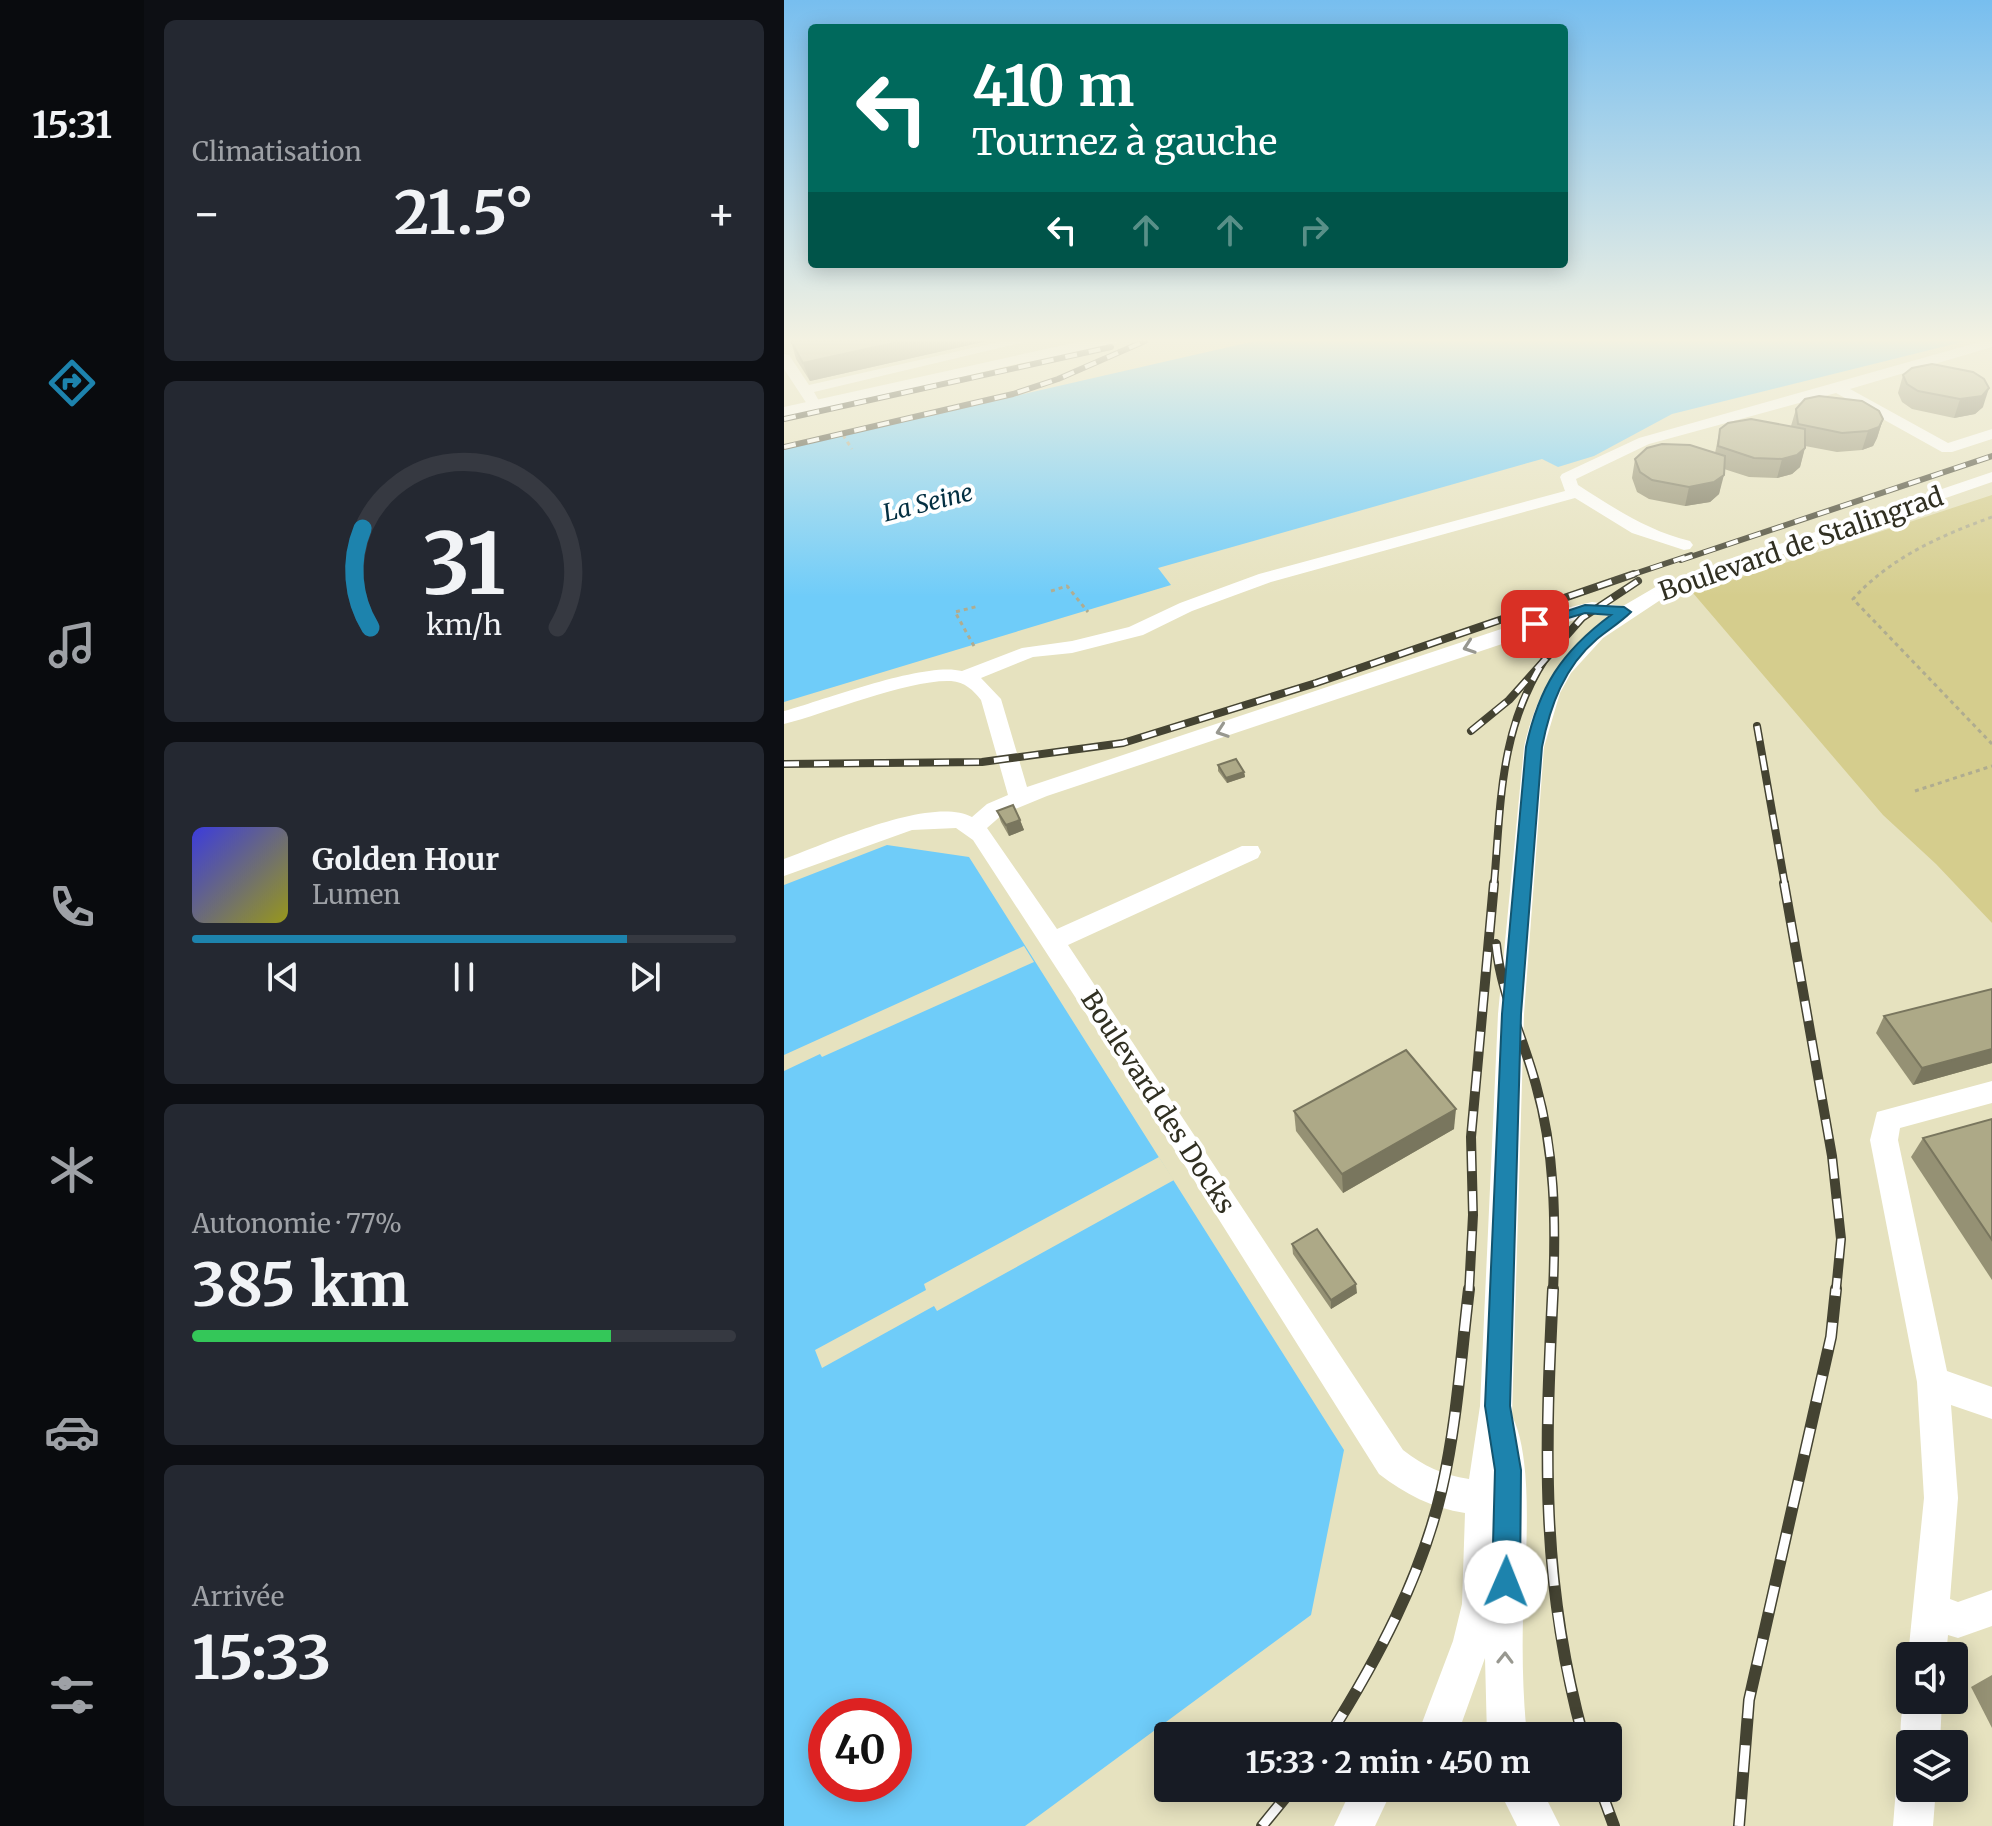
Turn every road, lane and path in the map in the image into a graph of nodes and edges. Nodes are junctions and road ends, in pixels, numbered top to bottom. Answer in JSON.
{"nodes":[{"id":1,"x":1698,"y":426,"type":"edge"},
{"id":2,"x":1906,"y":426,"type":"edge"},
{"id":3,"x":1992,"y":434,"type":"edge"},
{"id":4,"x":843,"y":435,"type":"dead end"},
{"id":5,"x":852,"y":449,"type":"dead end"},
{"id":6,"x":1992,"y":477,"type":"edge"},
{"id":7,"x":1578,"y":492,"type":"junction"},
{"id":8,"x":1992,"y":517,"type":"edge"},
{"id":9,"x":1684,"y":545,"type":"dead end"},
{"id":10,"x":1051,"y":591,"type":"dead end"},
{"id":11,"x":979,"y":606,"type":"dead end"},
{"id":12,"x":1088,"y":612,"type":"dead end"},
{"id":13,"x":1624,"y":612,"type":"junction"},
{"id":14,"x":974,"y":646,"type":"dead end"},
{"id":15,"x":963,"y":678,"type":"junction"},
{"id":16,"x":784,"y":718,"type":"edge"},
{"id":17,"x":1992,"y":744,"type":"edge"},
{"id":18,"x":1992,"y":766,"type":"edge"},
{"id":19,"x":1915,"y":791,"type":"dead end"},
{"id":20,"x":1020,"y":799,"type":"junction"},
{"id":21,"x":972,"y":829,"type":"junction"},
{"id":22,"x":1250,"y":852,"type":"dead end"},
{"id":23,"x":784,"y":868,"type":"edge"},
{"id":24,"x":1052,"y":942,"type":"junction"},
{"id":25,"x":1992,"y":1092,"type":"edge"},
{"id":26,"x":1933,"y":1382,"type":"junction"},
{"id":27,"x":1992,"y":1403,"type":"edge"},
{"id":28,"x":1497,"y":1406,"type":"junction"},
{"id":29,"x":1483,"y":1497,"type":"junction"},
{"id":30,"x":1992,"y":1608,"type":"edge"},
{"id":31,"x":1931,"y":1610,"type":"junction"},
{"id":32,"x":1928,"y":1642,"type":"edge"},
{"id":33,"x":1442,"y":1722,"type":"edge"},
{"id":34,"x":1506,"y":1722,"type":"edge"},
{"id":35,"x":1366,"y":1802,"type":"edge"},
{"id":36,"x":1526,"y":1802,"type":"edge"},
{"id":37,"x":1915,"y":1802,"type":"edge"},
{"id":38,"x":1354,"y":1826,"type":"edge"},
{"id":39,"x":1540,"y":1826,"type":"edge"},
{"id":40,"x":1913,"y":1826,"type":"edge"}],
"edges":[{"from":1,"to":7,"type":"street"},
{"from":2,"to":3,"type":"street"},
{"from":4,"to":5,"type":"path"},
{"from":6,"to":13,"type":"street","name":"Boulevard de Stalingrad"},
{"from":7,"to":9,"type":"street"},
{"from":7,"to":15,"type":"street"},
{"from":8,"to":17,"type":"path"},
{"from":10,"to":12,"type":"path"},
{"from":11,"to":14,"type":"path"},
{"from":13,"to":20,"type":"street","one_way":true},
{"from":13,"to":28,"type":"street","name":"Boulevard de Stalingrad"},
{"from":15,"to":16,"type":"street"},
{"from":15,"to":20,"type":"street"},
{"from":18,"to":19,"type":"path"},
{"from":20,"to":21,"type":"street"},
{"from":21,"to":23,"type":"street"},
{"from":21,"to":24,"type":"street","name":"Boulevard des Docks"},
{"from":22,"to":24,"type":"street"},
{"from":24,"to":29,"type":"street","name":"Boulevard des Docks"},
{"from":25,"to":26,"type":"street"},
{"from":26,"to":27,"type":"street"},
{"from":26,"to":31,"type":"street"},
{"from":28,"to":29,"type":"street","name":"Boulevard de Stalingrad"},
{"from":34,"to":28,"type":"street","name":"Boulevard de Stalingrad","one_way":true},
{"from":29,"to":33,"type":"street","name":"Boulevard de Stalingrad"},
{"from":30,"to":31,"type":"street"},
{"from":31,"to":32,"type":"street"},
{"from":35,"to":38,"type":"street"},
{"from":36,"to":39,"type":"street"},
{"from":37,"to":40,"type":"street"}]}
